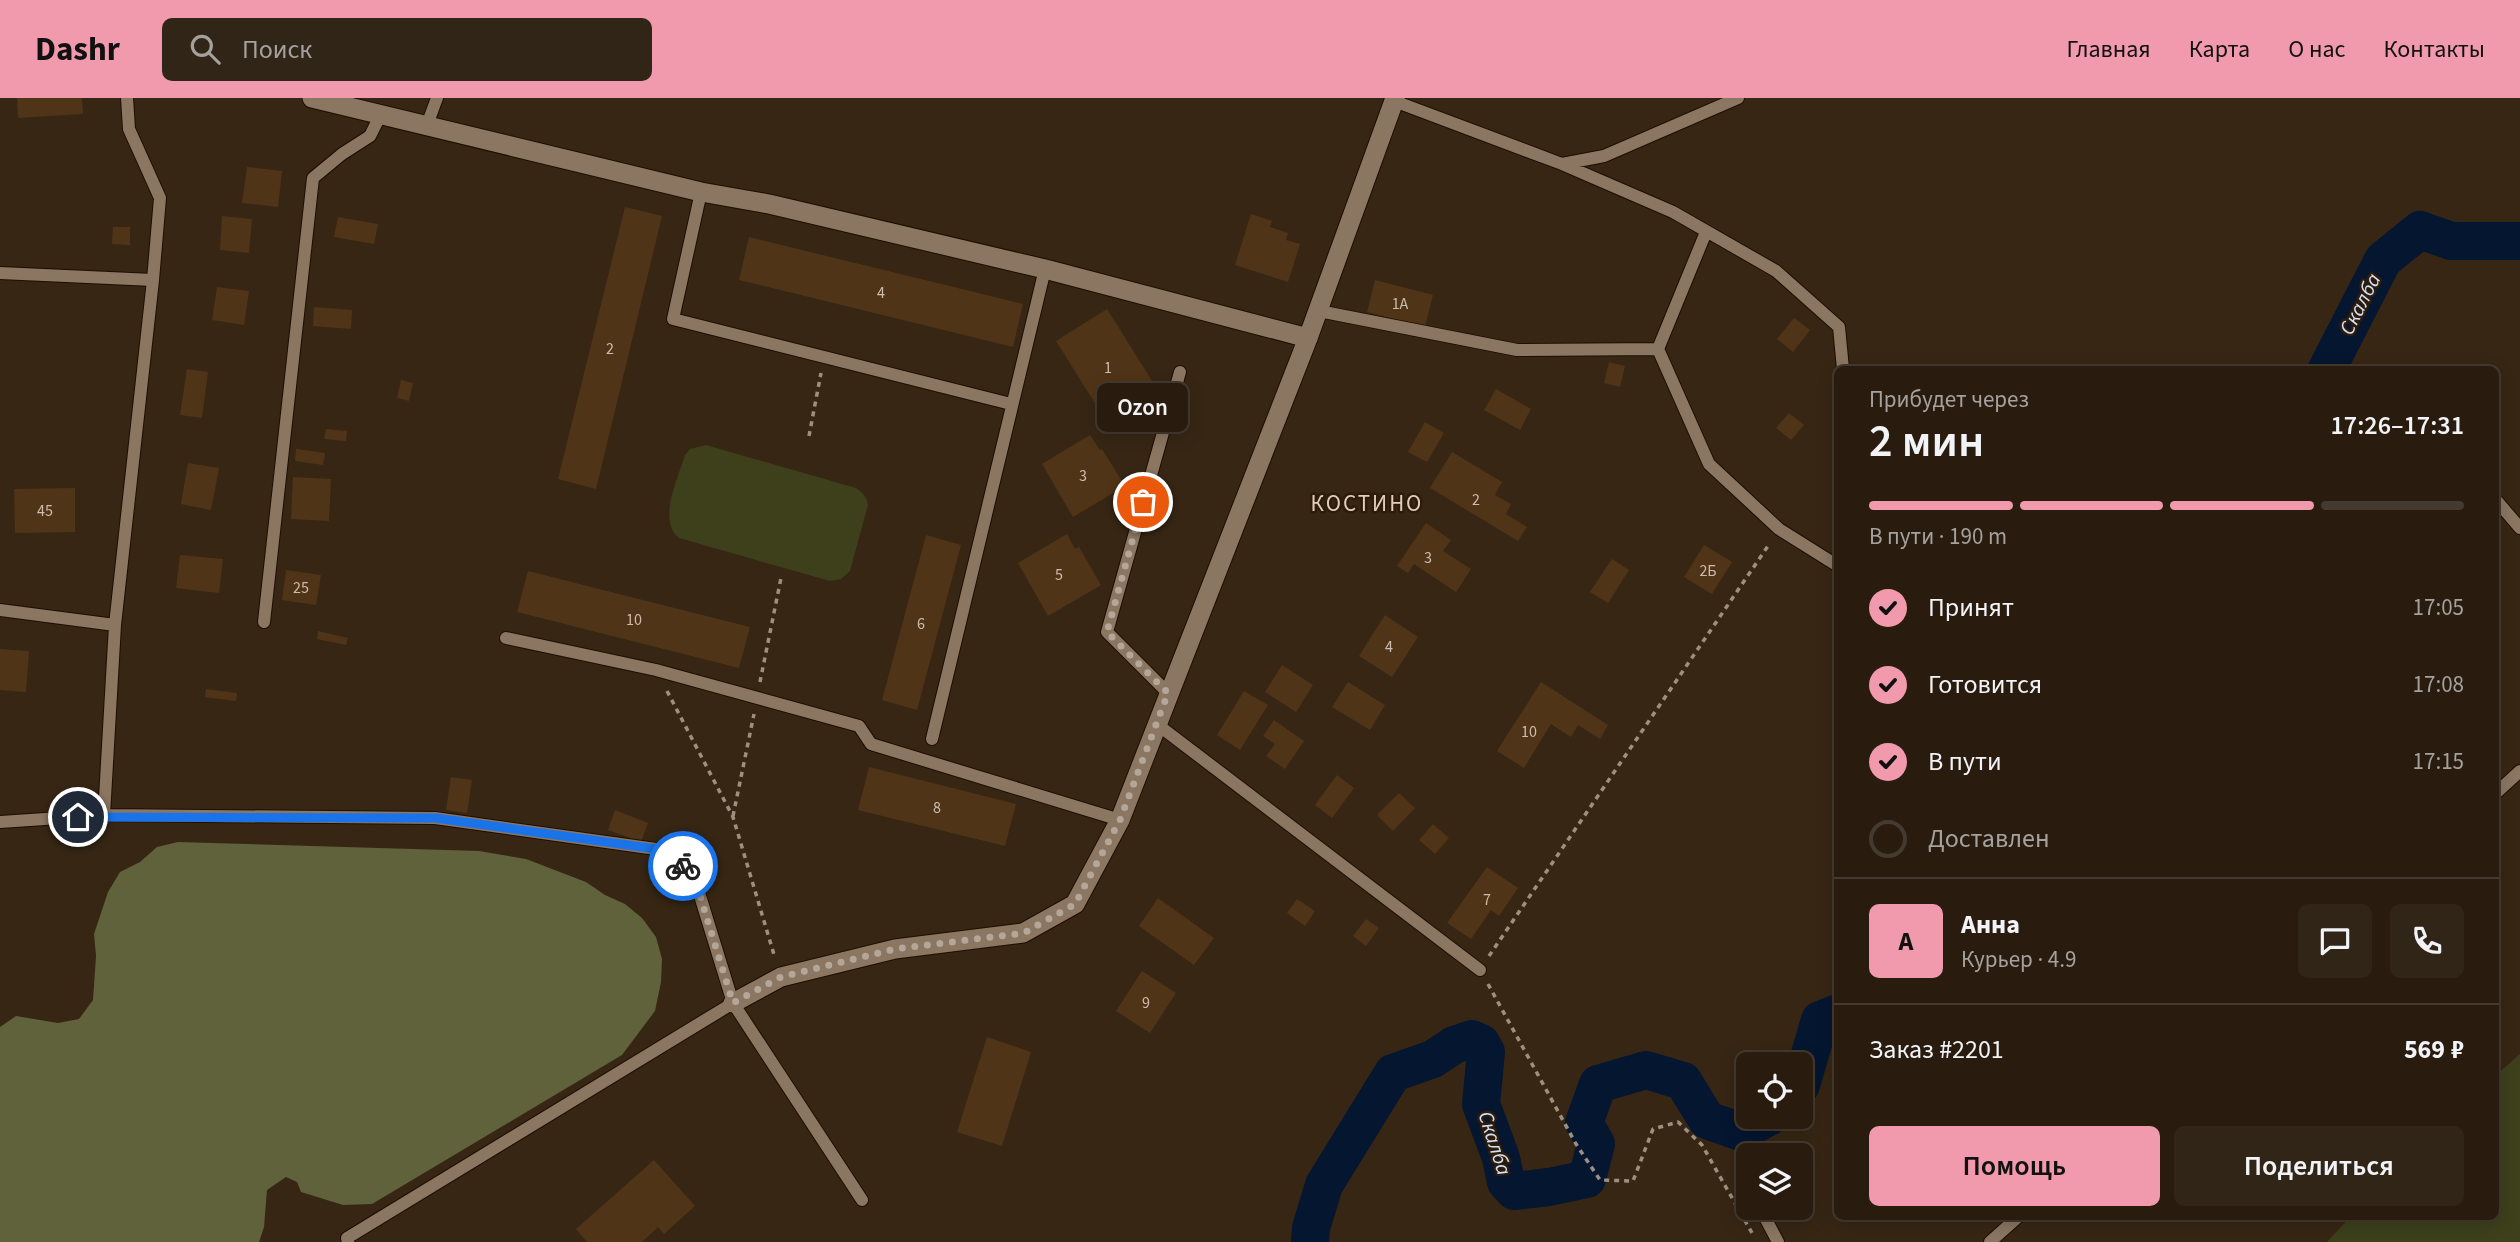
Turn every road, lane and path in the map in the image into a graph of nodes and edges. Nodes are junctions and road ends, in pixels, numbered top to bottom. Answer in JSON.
{"nodes":[{"id":1,"x":127,"y":98,"type":"edge"},
{"id":2,"x":312,"y":98,"type":"edge"},
{"id":3,"x":437,"y":98,"type":"edge"},
{"id":4,"x":1738,"y":98,"type":"edge"},
{"id":5,"x":1394,"y":100,"type":"edge"},
{"id":6,"x":381,"y":114,"type":"junction"},
{"id":7,"x":427,"y":125,"type":"junction"},
{"id":8,"x":1562,"y":164,"type":"junction"},
{"id":9,"x":701,"y":192,"type":"junction"},
{"id":10,"x":1706,"y":232,"type":"junction"},
{"id":11,"x":1045,"y":269,"type":"junction"},
{"id":12,"x":0,"y":273,"type":"edge"},
{"id":13,"x":153,"y":281,"type":"junction"},
{"id":14,"x":1319,"y":311,"type":"junction"},
{"id":15,"x":1308,"y":338,"type":"junction"},
{"id":16,"x":1658,"y":349,"type":"junction"},
{"id":17,"x":825,"y":357,"type":"junction"},
{"id":18,"x":1843,"y":366,"type":"edge"},
{"id":19,"x":1180,"y":373,"type":"dead end"},
{"id":20,"x":1011,"y":404,"type":"junction"},
{"id":21,"x":809,"y":436,"type":"dead end"},
{"id":22,"x":2499,"y":504,"type":"edge"},
{"id":23,"x":2520,"y":528,"type":"edge"},
{"id":24,"x":1779,"y":529,"type":"junction"},
{"id":25,"x":1834,"y":563,"type":"edge"},
{"id":26,"x":0,"y":610,"type":"edge"},
{"id":27,"x":264,"y":622,"type":"dead end"},
{"id":28,"x":115,"y":625,"type":"junction"},
{"id":29,"x":506,"y":638,"type":"dead end"},
{"id":30,"x":656,"y":670,"type":"junction"},
{"id":31,"x":1168,"y":693,"type":"junction"},
{"id":32,"x":1158,"y":725,"type":"junction"},
{"id":33,"x":932,"y":740,"type":"dead end"},
{"id":34,"x":2519,"y":773,"type":"edge"},
{"id":35,"x":2499,"y":790,"type":"edge"},
{"id":36,"x":104,"y":815,"type":"junction"},
{"id":37,"x":1120,"y":820,"type":"junction"},
{"id":38,"x":0,"y":821,"type":"edge"},
{"id":39,"x":1480,"y":970,"type":"junction"},
{"id":40,"x":781,"y":977,"type":"junction"},
{"id":41,"x":733,"y":1003,"type":"junction"},
{"id":42,"x":862,"y":1200,"type":"dead end"},
{"id":43,"x":1766,"y":1220,"type":"edge"},
{"id":44,"x":2015,"y":1220,"type":"edge"},
{"id":45,"x":345,"y":1241,"type":"edge"},
{"id":46,"x":1757,"y":1242,"type":"edge"},
{"id":47,"x":1778,"y":1242,"type":"edge"},
{"id":48,"x":1990,"y":1242,"type":"edge"}],
"edges":[{"from":1,"to":13,"type":"lane"},
{"from":2,"to":6,"type":"street"},
{"from":3,"to":7,"type":"lane"},
{"from":4,"to":8,"type":"lane"},
{"from":5,"to":8,"type":"lane"},
{"from":5,"to":14,"type":"street"},
{"from":6,"to":7,"type":"street"},
{"from":6,"to":27,"type":"lane"},
{"from":7,"to":9,"type":"street"},
{"from":8,"to":10,"type":"lane"},
{"from":9,"to":11,"type":"street"},
{"from":9,"to":17,"type":"lane"},
{"from":10,"to":16,"type":"lane"},
{"from":10,"to":18,"type":"lane"},
{"from":11,"to":15,"type":"street"},
{"from":11,"to":20,"type":"lane"},
{"from":12,"to":13,"type":"lane"},
{"from":13,"to":28,"type":"lane"},
{"from":14,"to":15,"type":"street"},
{"from":14,"to":16,"type":"lane"},
{"from":15,"to":31,"type":"street"},
{"from":16,"to":24,"type":"lane"},
{"from":17,"to":20,"type":"lane"},
{"from":17,"to":21,"type":"path"},
{"from":19,"to":31,"type":"lane"},
{"from":20,"to":33,"type":"lane"},
{"from":22,"to":23,"type":"lane"},
{"from":24,"to":25,"type":"lane"},
{"from":24,"to":39,"type":"path"},
{"from":26,"to":28,"type":"lane"},
{"from":28,"to":36,"type":"lane"},
{"from":29,"to":30,"type":"lane"},
{"from":30,"to":37,"type":"lane"},
{"from":30,"to":40,"type":"path"},
{"from":31,"to":32,"type":"street"},
{"from":32,"to":37,"type":"street"},
{"from":32,"to":39,"type":"lane"},
{"from":34,"to":35,"type":"lane"},
{"from":36,"to":38,"type":"lane"},
{"from":36,"to":41,"type":"lane"},
{"from":37,"to":40,"type":"street"},
{"from":39,"to":46,"type":"path"},
{"from":40,"to":41,"type":"street"},
{"from":41,"to":42,"type":"lane"},
{"from":41,"to":45,"type":"lane"},
{"from":43,"to":47,"type":"lane"},
{"from":44,"to":48,"type":"lane"}]}
